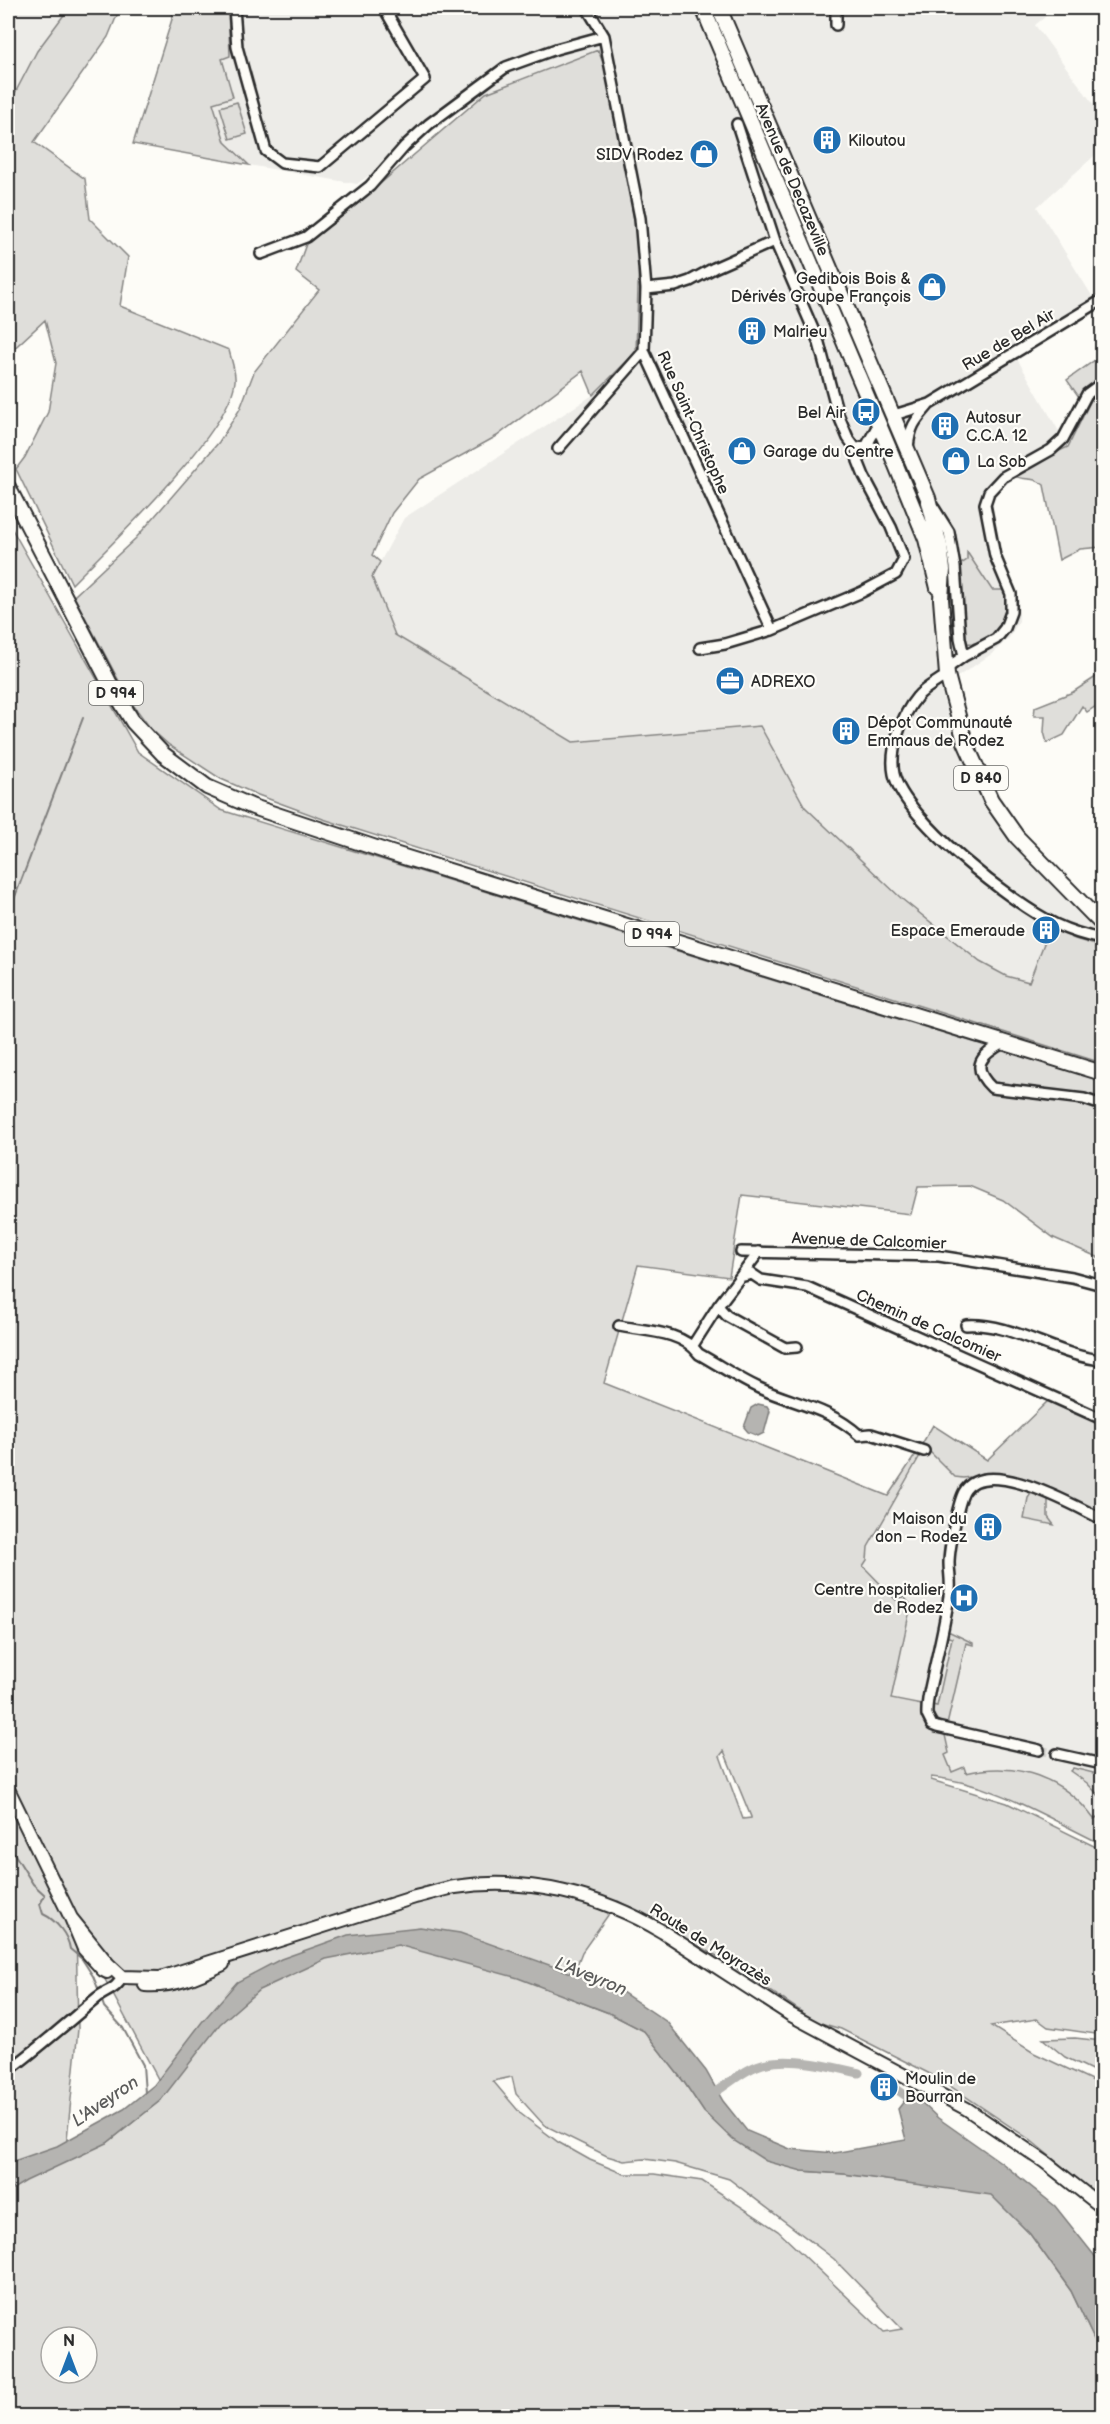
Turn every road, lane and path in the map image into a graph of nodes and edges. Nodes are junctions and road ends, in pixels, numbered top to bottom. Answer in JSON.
{"nodes":[{"id":1,"x":234,"y":8,"type":"edge"},
{"id":2,"x":384,"y":8,"type":"edge"},
{"id":3,"x":587,"y":8,"type":"edge"},
{"id":4,"x":703,"y":8,"type":"edge"},
{"id":5,"x":718,"y":8,"type":"edge"},
{"id":6,"x":836,"y":8,"type":"edge"},
{"id":7,"x":836,"y":25,"type":"dead end"},
{"id":8,"x":604,"y":36,"type":"junction"},
{"id":9,"x":737,"y":124,"type":"dead end"},
{"id":10,"x":775,"y":241,"type":"junction"},
{"id":11,"x":261,"y":254,"type":"dead end"},
{"id":12,"x":646,"y":289,"type":"junction"},
{"id":13,"x":1102,"y":300,"type":"edge"},
{"id":14,"x":644,"y":351,"type":"junction"},
{"id":15,"x":1102,"y":383,"type":"edge"},
{"id":16,"x":930,"y":404,"type":"junction"},
{"id":17,"x":894,"y":415,"type":"junction"},
{"id":18,"x":879,"y":423,"type":"junction"},
{"id":19,"x":867,"y":445,"type":"junction"},
{"id":20,"x":908,"y":448,"type":"junction"},
{"id":21,"x":558,"y":449,"type":"dead end"},
{"id":22,"x":856,"y":449,"type":"junction"},
{"id":23,"x":891,"y":453,"type":"junction"},
{"id":24,"x":8,"y":487,"type":"edge"},
{"id":25,"x":928,"y":498,"type":"junction"},
{"id":26,"x":941,"y":599,"type":"junction"},
{"id":27,"x":772,"y":630,"type":"junction"},
{"id":28,"x":700,"y":648,"type":"dead end"},
{"id":29,"x":964,"y":656,"type":"junction"},
{"id":30,"x":946,"y":672,"type":"junction"},
{"id":31,"x":1102,"y":924,"type":"edge"},
{"id":32,"x":1102,"y":939,"type":"edge"},
{"id":33,"x":1003,"y":1043,"type":"junction"},
{"id":34,"x":1102,"y":1073,"type":"edge"},
{"id":35,"x":1102,"y":1105,"type":"edge"},
{"id":36,"x":741,"y":1251,"type":"dead end"},
{"id":37,"x":759,"y":1252,"type":"junction"},
{"id":38,"x":740,"y":1277,"type":"junction"},
{"id":39,"x":1102,"y":1285,"type":"edge"},
{"id":40,"x":718,"y":1306,"type":"junction"},
{"id":41,"x":966,"y":1325,"type":"dead end"},
{"id":42,"x":619,"y":1326,"type":"dead end"},
{"id":43,"x":693,"y":1345,"type":"junction"},
{"id":44,"x":797,"y":1347,"type":"dead end"},
{"id":45,"x":1102,"y":1360,"type":"edge"},
{"id":46,"x":1102,"y":1419,"type":"edge"},
{"id":47,"x":924,"y":1451,"type":"dead end"},
{"id":48,"x":1102,"y":1519,"type":"edge"},
{"id":49,"x":1039,"y":1750,"type":"tunnel mouth"},
{"id":50,"x":1057,"y":1754,"type":"tunnel mouth"},
{"id":51,"x":1102,"y":1764,"type":"edge"},
{"id":52,"x":8,"y":1789,"type":"edge"},
{"id":53,"x":122,"y":1977,"type":"junction"},
{"id":54,"x":8,"y":2071,"type":"edge"},
{"id":55,"x":1102,"y":2207,"type":"edge"}],
"edges":[{"from":1,"to":2,"type":"street"},
{"from":3,"to":8,"type":"street","name":"Rue Saint-Christophe"},
{"from":4,"to":18,"type":"main road","name":"Avenue de Decazeville","number":"D 840"},
{"from":5,"to":17,"type":"main road","name":"Avenue de Decazeville","number":"D 840"},
{"from":6,"to":7,"type":"street"},
{"from":8,"to":11,"type":"street"},
{"from":8,"to":12,"type":"street","name":"Rue Saint-Christophe"},
{"from":9,"to":10,"type":"street"},
{"from":10,"to":12,"type":"street"},
{"from":10,"to":22,"type":"street"},
{"from":12,"to":14,"type":"street","name":"Rue Saint-Christophe"},
{"from":13,"to":16,"type":"street","name":"Rue de Bel Air"},
{"from":14,"to":21,"type":"street"},
{"from":14,"to":27,"type":"street","name":"Rue Saint-Christophe"},
{"from":15,"to":29,"type":"street"},
{"from":16,"to":17,"type":"street","name":"Rue de Bel Air"},
{"from":16,"to":20,"type":"street","name":"Rue de Bel Air"},
{"from":17,"to":20,"type":"main road","name":"Avenue de Decazeville","number":"D 840"},
{"from":18,"to":19,"type":"street"},
{"from":18,"to":23,"type":"main road","name":"Avenue de Decazeville","number":"D 840"},
{"from":19,"to":22,"type":"street"},
{"from":19,"to":23,"type":"street"},
{"from":20,"to":25,"type":"main road","name":"Avenue de Decazeville","number":"D 840"},
{"from":22,"to":27,"type":"street"},
{"from":23,"to":26,"type":"main road","name":"Avenue de Decazeville","number":"D 840"},
{"from":24,"to":33,"type":"main road","number":"D 994"},
{"from":25,"to":26,"type":"main road","name":"Avenue de Decazeville","number":"D 840"},
{"from":25,"to":29,"type":"street"},
{"from":26,"to":30,"type":"main road","name":"Avenue de Decazeville","number":"D 840"},
{"from":27,"to":28,"type":"street"},
{"from":29,"to":30,"type":"street"},
{"from":30,"to":31,"type":"main road","name":"Avenue de Decazeville","number":"D 840"},
{"from":30,"to":32,"type":"street"},
{"from":33,"to":34,"type":"main road","number":"D 994"},
{"from":33,"to":35,"type":"street"},
{"from":36,"to":37,"type":"street","name":"Avenue de Calcomier"},
{"from":37,"to":38,"type":"street"},
{"from":37,"to":39,"type":"street","name":"Avenue de Calcomier"},
{"from":38,"to":40,"type":"street"},
{"from":38,"to":46,"type":"street","name":"Chemin de Calcomier"},
{"from":40,"to":43,"type":"street"},
{"from":40,"to":44,"type":"street"},
{"from":41,"to":45,"type":"street"},
{"from":42,"to":43,"type":"street"},
{"from":43,"to":47,"type":"street"},
{"from":48,"to":49,"type":"street"},
{"from":50,"to":51,"type":"street"},
{"from":52,"to":53,"type":"street"},
{"from":53,"to":54,"type":"street"},
{"from":53,"to":55,"type":"street","name":"Route de Moyrazès"}]}
